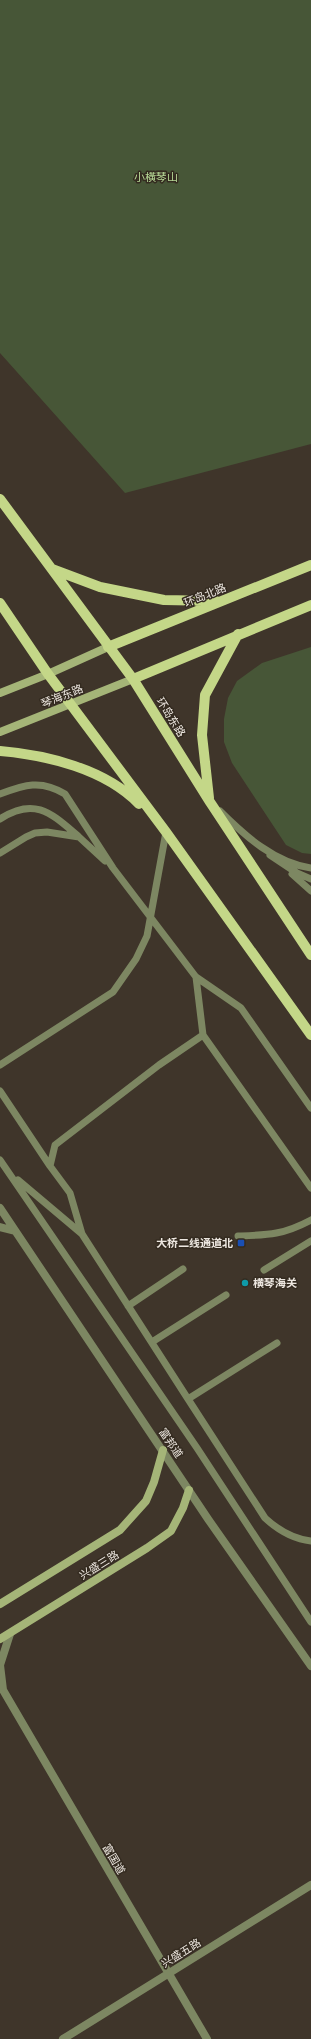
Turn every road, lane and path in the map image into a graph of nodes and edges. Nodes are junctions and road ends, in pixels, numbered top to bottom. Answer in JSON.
{"nodes":[{"id":1,"x":0,"y":499,"type":"edge"},
{"id":2,"x":311,"y":565,"type":"edge"},
{"id":3,"x":52,"y":569,"type":"junction"},
{"id":4,"x":222,"y":601,"type":"junction"},
{"id":5,"x":0,"y":603,"type":"edge"},
{"id":6,"x":311,"y":605,"type":"edge"},
{"id":7,"x":238,"y":634,"type":"junction"},
{"id":8,"x":108,"y":647,"type":"junction"},
{"id":9,"x":48,"y":674,"type":"junction"},
{"id":10,"x":133,"y":679,"type":"junction"},
{"id":11,"x":0,"y":693,"type":"edge"},
{"id":12,"x":71,"y":705,"type":"junction"},
{"id":13,"x":0,"y":732,"type":"edge"},
{"id":14,"x":0,"y":751,"type":"edge"},
{"id":15,"x":0,"y":794,"type":"edge"},
{"id":16,"x":210,"y":802,"type":"junction"},
{"id":17,"x":0,"y":819,"type":"edge"},
{"id":18,"x":166,"y":832,"type":"junction"},
{"id":19,"x":79,"y":837,"type":"junction"},
{"id":20,"x":255,"y":843,"type":"junction"},
{"id":21,"x":0,"y":853,"type":"edge"},
{"id":22,"x":278,"y":862,"type":"junction"},
{"id":23,"x":113,"y":868,"type":"junction"},
{"id":24,"x":311,"y":868,"type":"edge"},
{"id":25,"x":311,"y":879,"type":"edge"},
{"id":26,"x":311,"y":891,"type":"edge"},
{"id":27,"x":150,"y":917,"type":"junction"},
{"id":28,"x":311,"y":955,"type":"edge"},
{"id":29,"x":196,"y":977,"type":"junction"},
{"id":30,"x":203,"y":1035,"type":"junction"},
{"id":31,"x":311,"y":1035,"type":"edge"},
{"id":32,"x":0,"y":1065,"type":"edge"},
{"id":33,"x":0,"y":1091,"type":"edge"},
{"id":34,"x":311,"y":1108,"type":"edge"},
{"id":35,"x":0,"y":1160,"type":"edge"},
{"id":36,"x":50,"y":1166,"type":"junction"},
{"id":37,"x":11,"y":1175,"type":"junction"},
{"id":38,"x":311,"y":1188,"type":"edge"},
{"id":39,"x":0,"y":1208,"type":"edge"},
{"id":40,"x":311,"y":1220,"type":"edge"},
{"id":41,"x":0,"y":1227,"type":"edge"},
{"id":42,"x":15,"y":1231,"type":"junction"},
{"id":43,"x":82,"y":1234,"type":"junction"},
{"id":44,"x":238,"y":1236,"type":"dead end"},
{"id":45,"x":311,"y":1241,"type":"edge"},
{"id":46,"x":183,"y":1269,"type":"dead end"},
{"id":47,"x":264,"y":1270,"type":"dead end"},
{"id":48,"x":226,"y":1295,"type":"dead end"},
{"id":49,"x":128,"y":1306,"type":"junction"},
{"id":50,"x":152,"y":1342,"type":"junction"},
{"id":51,"x":277,"y":1343,"type":"dead end"},
{"id":52,"x":188,"y":1399,"type":"junction"},
{"id":53,"x":162,"y":1450,"type":"junction"},
{"id":54,"x":189,"y":1490,"type":"junction"},
{"id":55,"x":311,"y":1541,"type":"edge"},
{"id":56,"x":0,"y":1604,"type":"edge"},
{"id":57,"x":311,"y":1622,"type":"edge"},
{"id":58,"x":10,"y":1634,"type":"junction"},
{"id":59,"x":0,"y":1639,"type":"edge"},
{"id":60,"x":0,"y":1665,"type":"edge"},
{"id":61,"x":311,"y":1666,"type":"edge"},
{"id":62,"x":2,"y":1689,"type":"edge"},
{"id":63,"x":311,"y":1885,"type":"edge"},
{"id":64,"x":168,"y":1974,"type":"junction"},
{"id":65,"x":63,"y":2039,"type":"edge"},
{"id":66,"x":207,"y":2039,"type":"edge"}],
"edges":[{"from":1,"to":3,"type":"main road","name":"环岛东路"},
{"from":2,"to":4,"type":"main road","name":"环岛北路"},
{"from":3,"to":4,"type":"main road"},
{"from":3,"to":8,"type":"main road","name":"环岛东路"},
{"from":4,"to":8,"type":"main road","name":"环岛北路"},
{"from":5,"to":9,"type":"main road"},
{"from":6,"to":7,"type":"main road"},
{"from":7,"to":10,"type":"main road"},
{"from":7,"to":16,"type":"main road"},
{"from":8,"to":9,"type":"street"},
{"from":8,"to":10,"type":"main road","name":"环岛东路"},
{"from":9,"to":11,"type":"street"},
{"from":9,"to":12,"type":"main road"},
{"from":10,"to":12,"type":"street","name":"琴海东路"},
{"from":10,"to":16,"type":"main road","name":"环岛东路"},
{"from":12,"to":13,"type":"street","name":"琴海东路"},
{"from":12,"to":18,"type":"main road"},
{"from":14,"to":18,"type":"main road"},
{"from":15,"to":23,"type":"lane"},
{"from":16,"to":20,"type":"lane"},
{"from":16,"to":28,"type":"main road","name":"环岛东路"},
{"from":17,"to":19,"type":"lane"},
{"from":18,"to":27,"type":"lane"},
{"from":18,"to":31,"type":"main road"},
{"from":19,"to":21,"type":"lane"},
{"from":19,"to":23,"type":"lane"},
{"from":20,"to":22,"type":"lane"},
{"from":20,"to":24,"type":"lane"},
{"from":22,"to":25,"type":"lane"},
{"from":22,"to":26,"type":"lane"},
{"from":23,"to":27,"type":"lane"},
{"from":27,"to":29,"type":"lane"},
{"from":27,"to":32,"type":"lane"},
{"from":29,"to":30,"type":"lane"},
{"from":29,"to":34,"type":"lane"},
{"from":30,"to":36,"type":"lane"},
{"from":30,"to":38,"type":"lane"},
{"from":33,"to":36,"type":"lane"},
{"from":35,"to":37,"type":"lane"},
{"from":36,"to":43,"type":"lane"},
{"from":37,"to":43,"type":"lane"},
{"from":37,"to":57,"type":"lane"},
{"from":39,"to":42,"type":"street","name":"富邦道"},
{"from":40,"to":44,"type":"lane"},
{"from":41,"to":42,"type":"street"},
{"from":42,"to":53,"type":"street","name":"富邦道"},
{"from":43,"to":49,"type":"lane"},
{"from":45,"to":47,"type":"lane"},
{"from":46,"to":49,"type":"lane"},
{"from":48,"to":50,"type":"lane"},
{"from":49,"to":50,"type":"lane"},
{"from":50,"to":52,"type":"lane"},
{"from":51,"to":52,"type":"lane"},
{"from":52,"to":55,"type":"lane"},
{"from":53,"to":54,"type":"street","name":"富邦道"},
{"from":53,"to":56,"type":"street","name":"兴盛三路"},
{"from":54,"to":58,"type":"street","name":"兴盛三路"},
{"from":54,"to":61,"type":"street","name":"富邦道"},
{"from":58,"to":59,"type":"street","name":"兴盛三路"},
{"from":58,"to":60,"type":"street"},
{"from":60,"to":62,"type":"street"},
{"from":62,"to":64,"type":"street","name":"富国道"},
{"from":63,"to":64,"type":"street","name":"兴盛五路"},
{"from":64,"to":65,"type":"street","name":"兴盛五路"},
{"from":64,"to":66,"type":"street","name":"富国道"}]}
